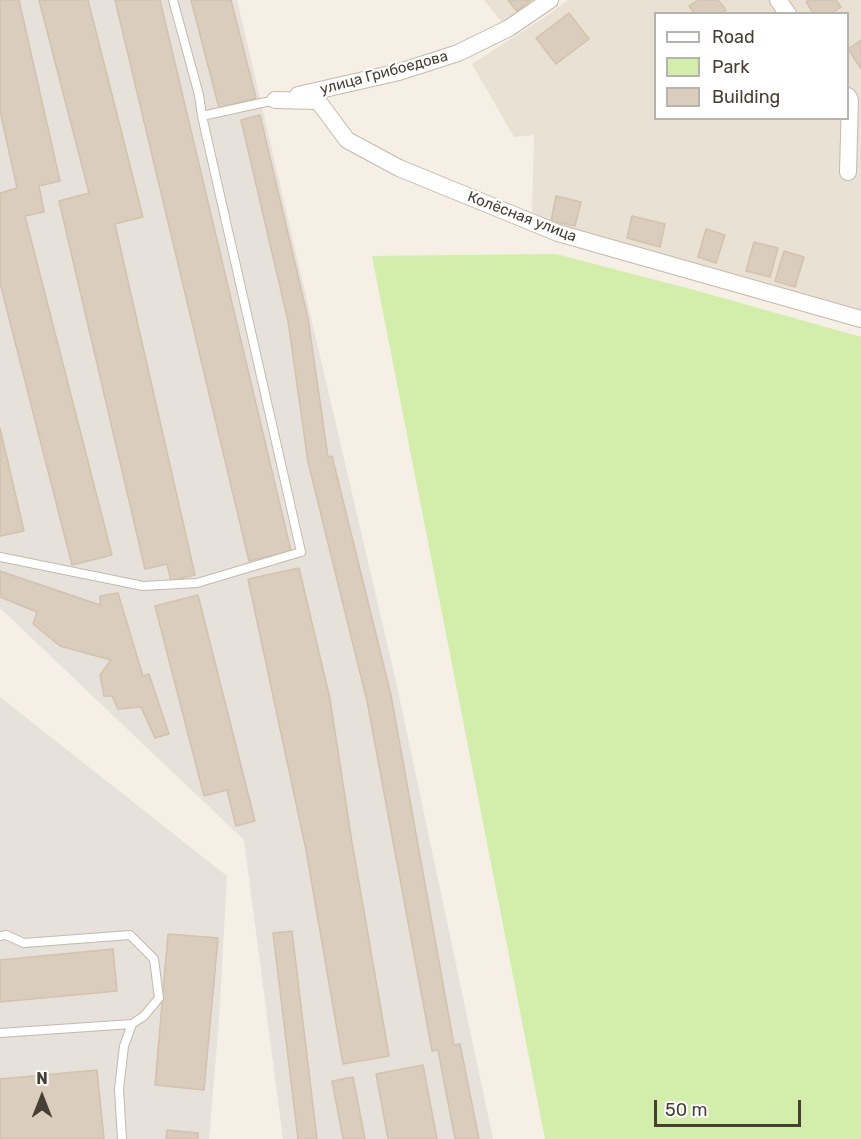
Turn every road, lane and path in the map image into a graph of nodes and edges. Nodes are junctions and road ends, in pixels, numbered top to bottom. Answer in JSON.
{"nodes":[{"id":1,"x":172,"y":0,"type":"edge"},
{"id":2,"x":550,"y":0,"type":"edge"},
{"id":3,"x":849,"y":98,"type":"edge"},
{"id":4,"x":275,"y":100,"type":"junction"},
{"id":5,"x":202,"y":116,"type":"junction"},
{"id":6,"x":848,"y":172,"type":"dead end"},
{"id":7,"x":861,"y":319,"type":"edge"},
{"id":8,"x":0,"y":557,"type":"edge"},
{"id":9,"x":0,"y":936,"type":"edge"},
{"id":10,"x":132,"y":1024,"type":"junction"},
{"id":11,"x":0,"y":1033,"type":"edge"},
{"id":12,"x":122,"y":1139,"type":"edge"}],
"edges":[{"from":1,"to":5,"type":"lane"},
{"from":2,"to":4,"type":"street","name":"улица Грибоедова"},
{"from":3,"to":6,"type":"street"},
{"from":4,"to":5,"type":"lane"},
{"from":4,"to":7,"type":"street","name":"Колёсная улица"},
{"from":5,"to":8,"type":"lane"},
{"from":9,"to":10,"type":"lane"},
{"from":10,"to":11,"type":"lane"},
{"from":10,"to":12,"type":"lane"}]}
